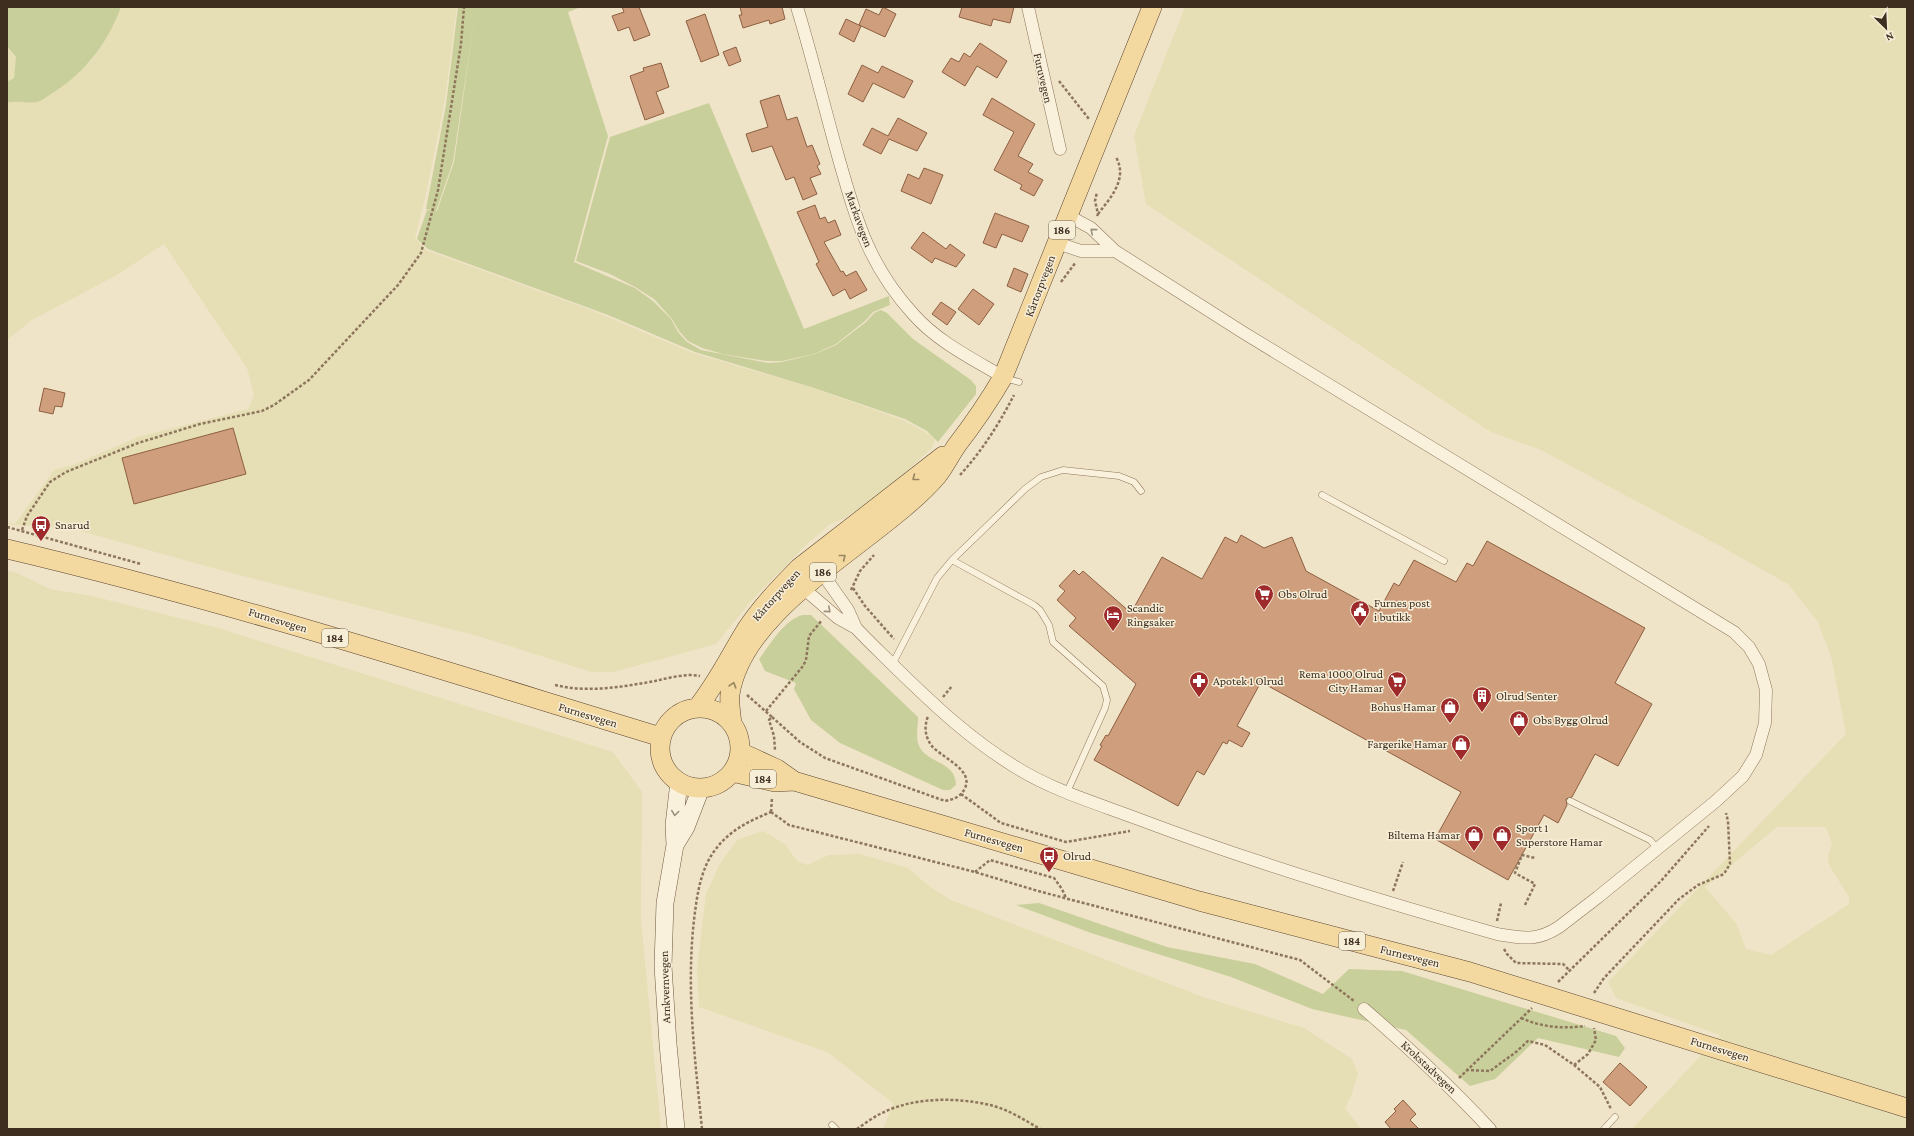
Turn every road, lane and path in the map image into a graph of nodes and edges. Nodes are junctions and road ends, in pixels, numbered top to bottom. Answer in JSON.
{"nodes":[{"id":1,"x":464,"y":7,"type":"edge"},
{"id":2,"x":797,"y":7,"type":"edge"},
{"id":3,"x":1028,"y":7,"type":"edge"},
{"id":4,"x":1152,"y":7,"type":"edge"},
{"id":5,"x":1041,"y":71,"type":"junction"},
{"id":6,"x":1089,"y":120,"type":"dead end"},
{"id":7,"x":1060,"y":149,"type":"dead end"},
{"id":8,"x":1116,"y":157,"type":"dead end"},
{"id":9,"x":1098,"y":214,"type":"dead end"},
{"id":10,"x":1067,"y":215,"type":"junction"},
{"id":11,"x":1057,"y":243,"type":"junction"},
{"id":12,"x":1115,"y":252,"type":"junction"},
{"id":13,"x":1011,"y":380,"type":"junction"},
{"id":14,"x":1141,"y":491,"type":"dead end"},
{"id":15,"x":1322,"y":495,"type":"dead end"},
{"id":16,"x":7,"y":526,"type":"edge"},
{"id":17,"x":22,"y":530,"type":"junction"},
{"id":18,"x":7,"y":549,"type":"edge"},
{"id":19,"x":952,"y":560,"type":"junction"},
{"id":20,"x":1444,"y":562,"type":"dead end"},
{"id":21,"x":148,"y":566,"type":"dead end"},
{"id":22,"x":807,"y":575,"type":"junction"},
{"id":23,"x":853,"y":588,"type":"dead end"},
{"id":24,"x":826,"y":616,"type":"dead end"},
{"id":25,"x":856,"y":628,"type":"junction"},
{"id":26,"x":901,"y":648,"type":"junction"},
{"id":27,"x":892,"y":664,"type":"junction"},
{"id":28,"x":703,"y":676,"type":"dead end"},
{"id":29,"x":548,"y":684,"type":"dead end"},
{"id":30,"x":952,"y":686,"type":"dead end"},
{"id":31,"x":744,"y":694,"type":"dead end"},
{"id":32,"x":935,"y":707,"type":"junction"},
{"id":33,"x":697,"y":708,"type":"junction"},
{"id":34,"x":766,"y":711,"type":"junction"},
{"id":35,"x":772,"y":717,"type":"junction"},
{"id":36,"x":732,"y":724,"type":"junction"},
{"id":37,"x":661,"y":737,"type":"junction"},
{"id":38,"x":740,"y":752,"type":"junction"},
{"id":39,"x":775,"y":753,"type":"dead end"},
{"id":40,"x":732,"y":772,"type":"junction"},
{"id":41,"x":794,"y":781,"type":"junction"},
{"id":42,"x":679,"y":782,"type":"junction"},
{"id":43,"x":701,"y":788,"type":"junction"},
{"id":44,"x":1067,"y":792,"type":"junction"},
{"id":45,"x":961,"y":794,"type":"junction"},
{"id":46,"x":772,"y":796,"type":"dead end"},
{"id":47,"x":1570,"y":801,"type":"dead end"},
{"id":48,"x":771,"y":812,"type":"junction"},
{"id":49,"x":1726,"y":813,"type":"dead end"},
{"id":50,"x":1713,"y":821,"type":"dead end"},
{"id":51,"x":1131,"y":830,"type":"dead end"},
{"id":52,"x":675,"y":845,"type":"junction"},
{"id":53,"x":1658,"y":849,"type":"junction"},
{"id":54,"x":1535,"y":858,"type":"dead end"},
{"id":55,"x":1402,"y":862,"type":"dead end"},
{"id":56,"x":975,"y":872,"type":"junction"},
{"id":57,"x":1392,"y":893,"type":"dead end"},
{"id":58,"x":1066,"y":898,"type":"junction"},
{"id":59,"x":1501,"y":903,"type":"dead end"},
{"id":60,"x":1525,"y":905,"type":"dead end"},
{"id":61,"x":1497,"y":923,"type":"dead end"},
{"id":62,"x":1504,"y":949,"type":"dead end"},
{"id":63,"x":1570,"y":971,"type":"junction"},
{"id":64,"x":1558,"y":982,"type":"dead end"},
{"id":65,"x":1534,"y":1006,"type":"dead end"},
{"id":66,"x":1587,"y":1008,"type":"junction"},
{"id":67,"x":1364,"y":1009,"type":"joint"},
{"id":68,"x":1613,"y":1016,"type":"junction"},
{"id":69,"x":1521,"y":1018,"type":"junction"},
{"id":70,"x":1585,"y":1026,"type":"dead end"},
{"id":71,"x":1574,"y":1065,"type":"junction"},
{"id":72,"x":1466,"y":1070,"type":"junction"},
{"id":73,"x":1450,"y":1087,"type":"junction"},
{"id":74,"x":1907,"y":1108,"type":"edge"},
{"id":75,"x":1616,"y":1118,"type":"joint"},
{"id":76,"x":676,"y":1129,"type":"edge"},
{"id":77,"x":702,"y":1129,"type":"edge"},
{"id":78,"x":857,"y":1129,"type":"edge"},
{"id":79,"x":1040,"y":1129,"type":"edge"},
{"id":80,"x":1490,"y":1129,"type":"edge"},
{"id":81,"x":1604,"y":1129,"type":"edge"}],
"edges":[{"from":1,"to":17,"type":"path"},
{"from":2,"to":13,"type":"street","name":"Markavegen"},
{"from":3,"to":5,"type":"street","name":"Furuvegen"},
{"from":4,"to":10,"type":"main road","name":"Kårtorpvegen","number":"186"},
{"from":5,"to":6,"type":"path"},
{"from":5,"to":7,"type":"street","name":"Furuvegen"},
{"from":8,"to":9,"type":"path"},
{"from":10,"to":11,"type":"main road","name":"Kårtorpvegen","number":"186"},
{"from":12,"to":10,"type":"street","one_way":true},
{"from":11,"to":12,"type":"street"},
{"from":11,"to":13,"type":"main road","name":"Kårtorpvegen","number":"186"},
{"from":12,"to":53,"type":"street"},
{"from":13,"to":22,"type":"main road","name":"Kårtorpvegen","number":"186"},
{"from":14,"to":19,"type":"lane"},
{"from":15,"to":20,"type":"lane"},
{"from":16,"to":17,"type":"path"},
{"from":17,"to":21,"type":"path"},
{"from":18,"to":37,"type":"main road","name":"Furnesvegen","number":"184"},
{"from":19,"to":26,"type":"lane"},
{"from":19,"to":44,"type":"lane"},
{"from":22,"to":25,"type":"street","one_way":true},
{"from":22,"to":25,"type":"street"},
{"from":22,"to":33,"type":"main road","name":"Kårtorpvegen","number":"186"},
{"from":36,"to":22,"type":"main road","name":"Kårtorpvegen","number":"186","one_way":true},
{"from":23,"to":26,"type":"path"},
{"from":24,"to":34,"type":"path"},
{"from":25,"to":27,"type":"street"},
{"from":26,"to":27,"type":"lane"},
{"from":27,"to":32,"type":"street"},
{"from":28,"to":29,"type":"path"},
{"from":30,"to":32,"type":"path"},
{"from":31,"to":34,"type":"path"},
{"from":32,"to":44,"type":"street"},
{"from":32,"to":45,"type":"path"},
{"from":33,"to":36,"type":"main road"},
{"from":33,"to":37,"type":"main road"},
{"from":34,"to":35,"type":"path"},
{"from":35,"to":39,"type":"path"},
{"from":35,"to":45,"type":"path"},
{"from":36,"to":38,"type":"main road"},
{"from":37,"to":42,"type":"main road","number":"184"},
{"from":38,"to":40,"type":"main road","number":"184"},
{"from":38,"to":41,"type":"main road","name":"Furnesvegen","number":"184"},
{"from":40,"to":41,"type":"main road","name":"Furnesvegen","number":"184"},
{"from":40,"to":43,"type":"main road","number":"184"},
{"from":41,"to":66,"type":"main road","name":"Furnesvegen","number":"184"},
{"from":42,"to":43,"type":"main road","number":"184"},
{"from":42,"to":52,"type":"main road","one_way":true},
{"from":43,"to":52,"type":"main road"},
{"from":44,"to":53,"type":"street"},
{"from":45,"to":51,"type":"path"},
{"from":46,"to":48,"type":"path"},
{"from":47,"to":53,"type":"lane"},
{"from":48,"to":56,"type":"path"},
{"from":48,"to":77,"type":"path"},
{"from":49,"to":66,"type":"path"},
{"from":50,"to":63,"type":"path"},
{"from":52,"to":76,"type":"main road","name":"Arnkvernvegen"},
{"from":54,"to":60,"type":"path"},
{"from":55,"to":57,"type":"path"},
{"from":56,"to":58,"type":"path"},
{"from":56,"to":58,"type":"path"},
{"from":58,"to":67,"type":"path"},
{"from":59,"to":61,"type":"path"},
{"from":62,"to":63,"type":"path"},
{"from":63,"to":64,"type":"path"},
{"from":65,"to":69,"type":"path"},
{"from":66,"to":68,"type":"main road","name":"Furnesvegen","number":"184"},
{"from":67,"to":73,"type":"street","name":"Krokstadvegen"},
{"from":68,"to":71,"type":"path"},
{"from":68,"to":74,"type":"main road","name":"Furnesvegen","number":"184"},
{"from":69,"to":70,"type":"path"},
{"from":69,"to":72,"type":"path"},
{"from":71,"to":72,"type":"path"},
{"from":71,"to":75,"type":"path"},
{"from":72,"to":73,"type":"path"},
{"from":73,"to":80,"type":"street","name":"Krokstadvegen"},
{"from":75,"to":81,"type":"lane"},
{"from":78,"to":79,"type":"path"}]}
